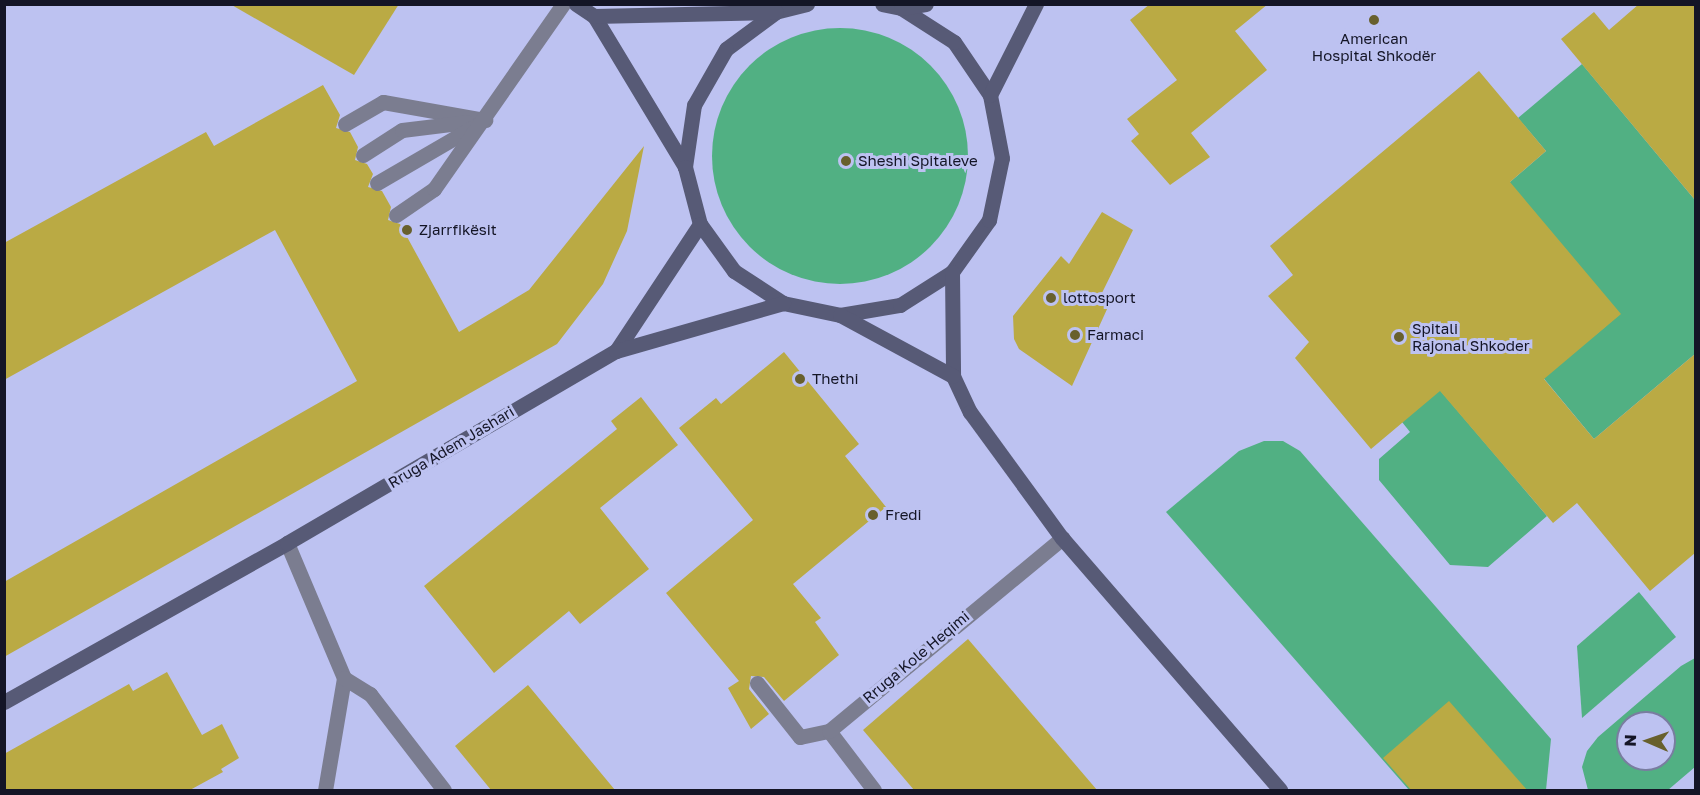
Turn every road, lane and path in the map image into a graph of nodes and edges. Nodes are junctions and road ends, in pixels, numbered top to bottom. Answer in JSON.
{"nodes":[{"id":1,"x":563,"y":4,"type":"edge"},
{"id":2,"x":576,"y":4,"type":"edge"},
{"id":3,"x":807,"y":4,"type":"edge"},
{"id":4,"x":882,"y":4,"type":"edge"},
{"id":5,"x":926,"y":4,"type":"edge"},
{"id":6,"x":1036,"y":4,"type":"edge"},
{"id":7,"x":901,"y":8,"type":"junction"},
{"id":8,"x":776,"y":12,"type":"junction"},
{"id":9,"x":594,"y":16,"type":"junction"},
{"id":10,"x":990,"y":95,"type":"junction"},
{"id":11,"x":485,"y":120,"type":"junction"},
{"id":12,"x":345,"y":124,"type":"dead end"},
{"id":13,"x":363,"y":155,"type":"dead end"},
{"id":14,"x":685,"y":167,"type":"junction"},
{"id":15,"x":377,"y":183,"type":"dead end"},
{"id":16,"x":396,"y":215,"type":"dead end"},
{"id":17,"x":700,"y":224,"type":"junction"},
{"id":18,"x":952,"y":272,"type":"junction"},
{"id":19,"x":783,"y":303,"type":"junction"},
{"id":20,"x":840,"y":315,"type":"junction"},
{"id":21,"x":616,"y":351,"type":"junction"},
{"id":22,"x":953,"y":376,"type":"junction"},
{"id":23,"x":1062,"y":538,"type":"junction"},
{"id":24,"x":288,"y":543,"type":"junction"},
{"id":25,"x":344,"y":678,"type":"junction"},
{"id":26,"x":757,"y":683,"type":"dead end"},
{"id":27,"x":4,"y":702,"type":"edge"},
{"id":28,"x":829,"y":731,"type":"junction"},
{"id":29,"x":325,"y":790,"type":"edge"},
{"id":30,"x":444,"y":790,"type":"edge"},
{"id":31,"x":874,"y":790,"type":"edge"},
{"id":32,"x":1280,"y":790,"type":"edge"}],
"edges":[{"from":1,"to":11,"type":"street"},
{"from":2,"to":9,"type":"main road"},
{"from":3,"to":8,"type":"main road"},
{"from":4,"to":7,"type":"main road"},
{"from":5,"to":7,"type":"main road"},
{"from":6,"to":10,"type":"main road"},
{"from":7,"to":10,"type":"main road"},
{"from":8,"to":9,"type":"main road"},
{"from":8,"to":14,"type":"main road"},
{"from":9,"to":14,"type":"main road"},
{"from":10,"to":18,"type":"main road"},
{"from":11,"to":12,"type":"street"},
{"from":11,"to":13,"type":"street"},
{"from":11,"to":15,"type":"street"},
{"from":11,"to":16,"type":"street"},
{"from":14,"to":17,"type":"main road"},
{"from":17,"to":19,"type":"main road"},
{"from":17,"to":21,"type":"main road"},
{"from":18,"to":20,"type":"main road"},
{"from":18,"to":22,"type":"main road"},
{"from":19,"to":20,"type":"main road"},
{"from":19,"to":21,"type":"main road"},
{"from":20,"to":22,"type":"main road"},
{"from":21,"to":24,"type":"main road","name":"Rruga Adem Jashari"},
{"from":22,"to":23,"type":"main road"},
{"from":23,"to":28,"type":"street","name":"Rruga Kole Heqimi"},
{"from":23,"to":32,"type":"main road"},
{"from":24,"to":25,"type":"street"},
{"from":24,"to":27,"type":"main road","name":"Rruga Adem Jashari"},
{"from":25,"to":29,"type":"street"},
{"from":25,"to":30,"type":"street"},
{"from":26,"to":28,"type":"street"},
{"from":28,"to":31,"type":"street"}]}
